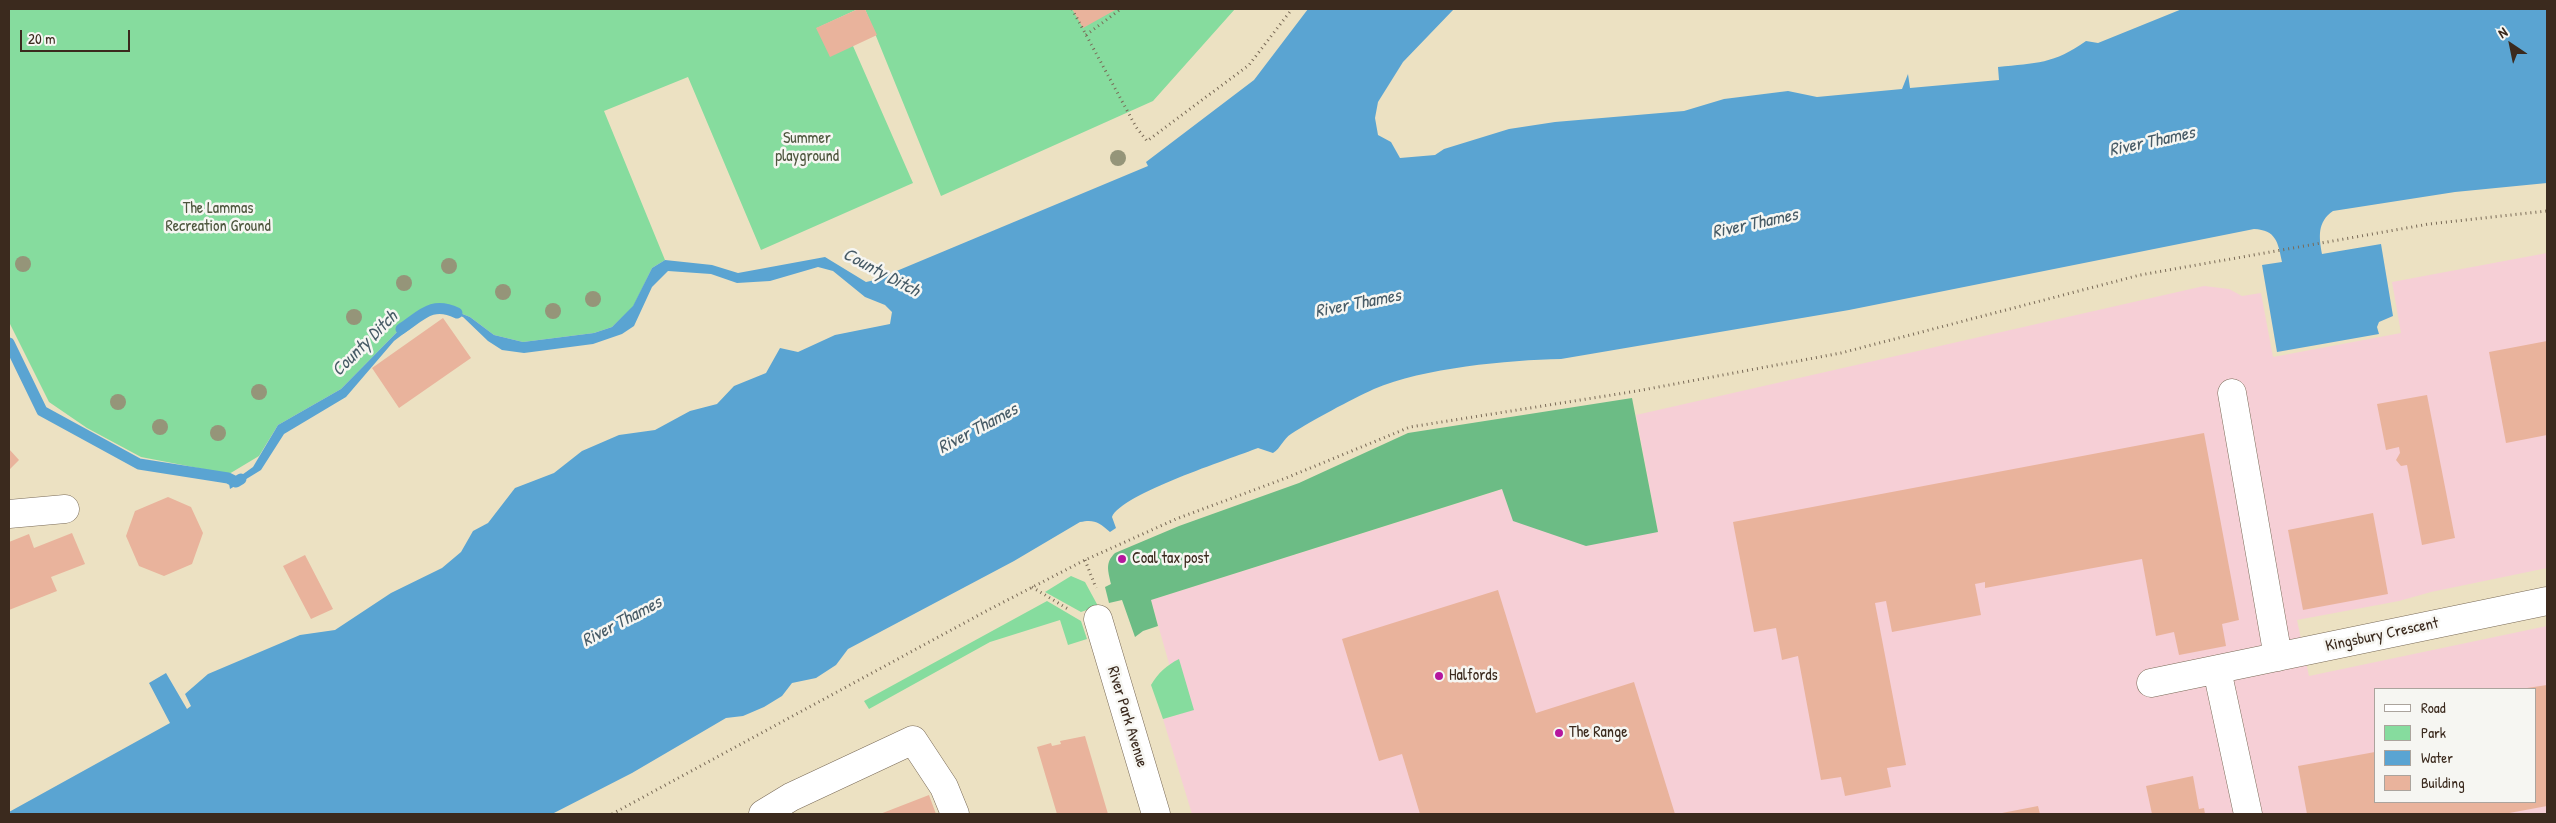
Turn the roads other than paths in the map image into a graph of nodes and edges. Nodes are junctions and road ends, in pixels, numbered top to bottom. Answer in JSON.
{"nodes":[{"id":1,"x":2232,"y":394,"type":"dead end"},
{"id":2,"x":65,"y":509,"type":"dead end"},
{"id":3,"x":9,"y":514,"type":"edge"},
{"id":4,"x":2547,"y":601,"type":"edge"},
{"id":5,"x":1086,"y":615,"type":"road end"},
{"id":6,"x":2278,"y":657,"type":"junction"},
{"id":7,"x":2217,"y":670,"type":"junction"},
{"id":8,"x":2151,"y":683,"type":"dead end"},
{"id":9,"x":762,"y":814,"type":"edge"},
{"id":10,"x":955,"y":814,"type":"edge"},
{"id":11,"x":1156,"y":814,"type":"edge"},
{"id":12,"x":2248,"y":814,"type":"edge"}],
"edges":[{"from":1,"to":6,"type":"street"},
{"from":2,"to":3,"type":"street"},
{"from":4,"to":6,"type":"street","name":"Kingsbury Crescent"},
{"from":5,"to":11,"type":"street","name":"River Park Avenue"},
{"from":6,"to":7,"type":"street","name":"Kingsbury Crescent"},
{"from":7,"to":8,"type":"street","name":"Kingsbury Crescent"},
{"from":7,"to":12,"type":"street"},
{"from":9,"to":10,"type":"street"}]}
